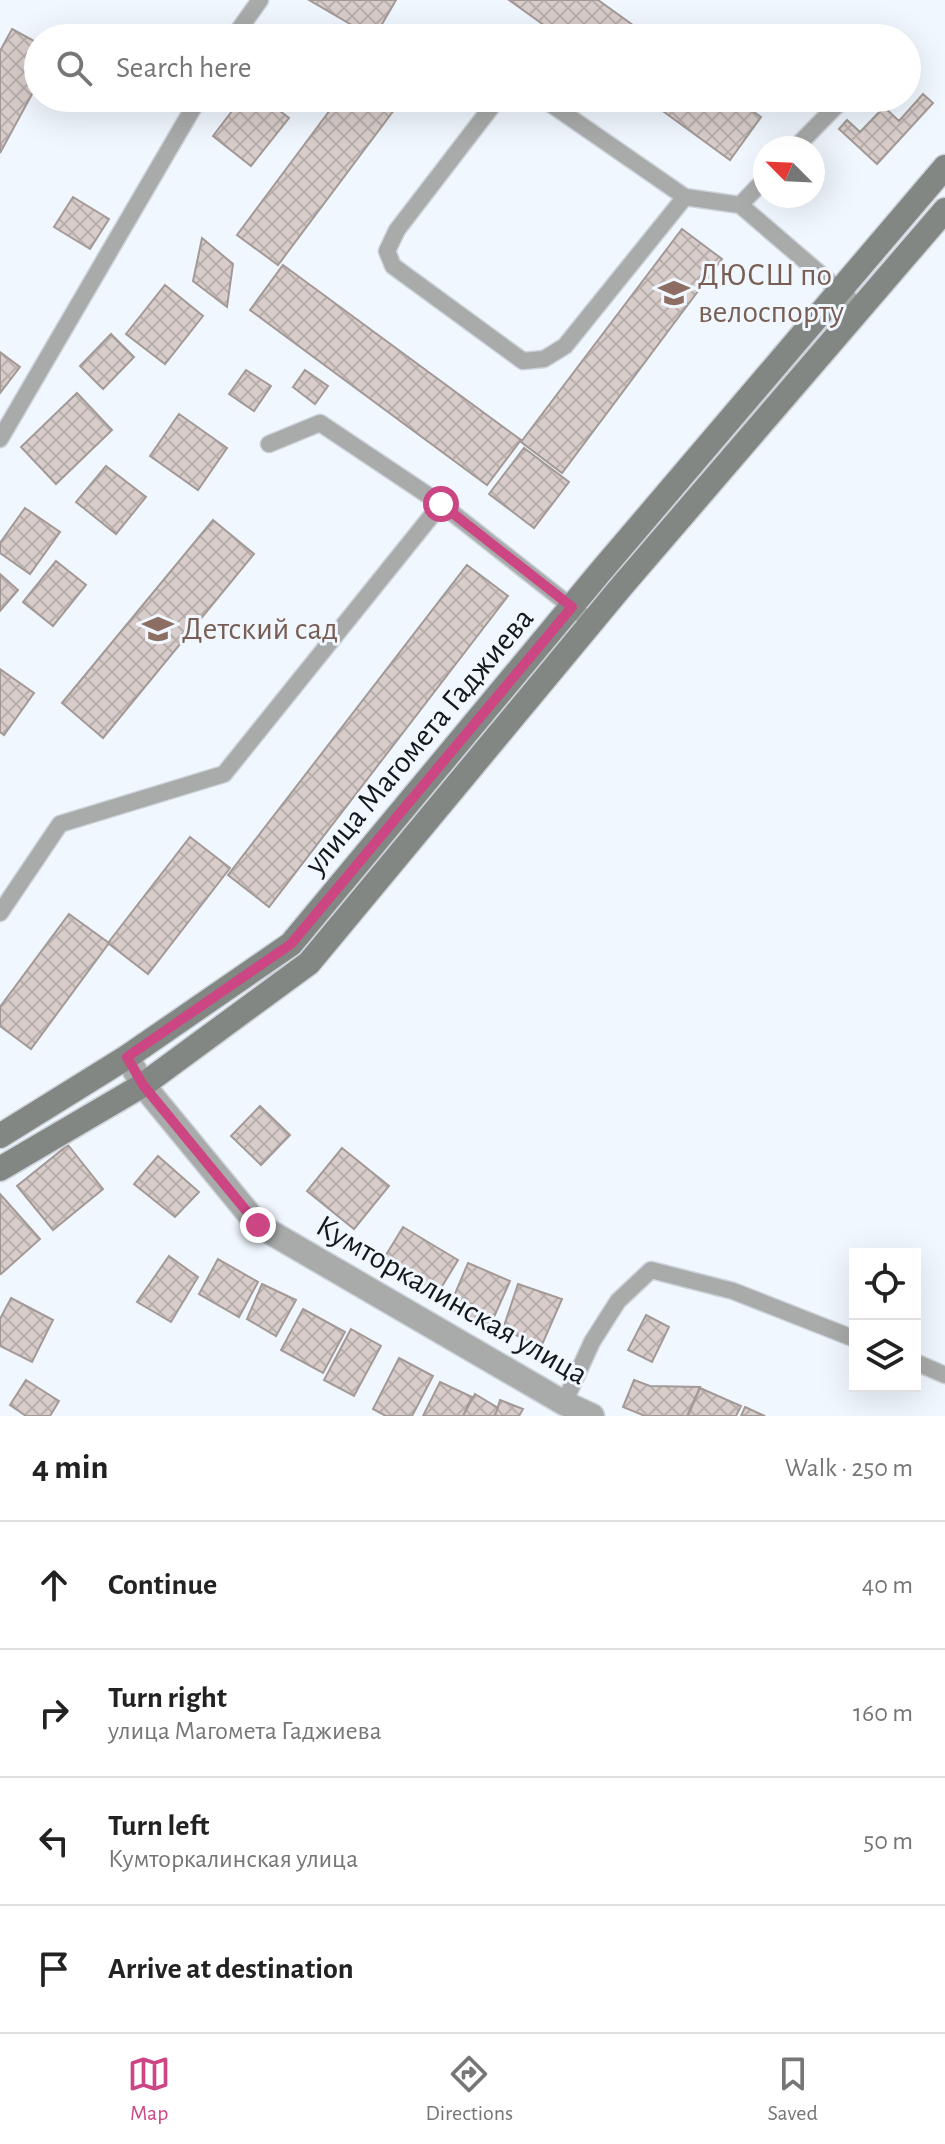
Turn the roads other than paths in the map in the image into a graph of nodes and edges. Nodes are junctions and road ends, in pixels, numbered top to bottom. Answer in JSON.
{"nodes":[{"id":1,"x":260,"y":0,"type":"edge"},
{"id":2,"x":243,"y":24,"type":"edge"},
{"id":3,"x":191,"y":112,"type":"edge"},
{"id":4,"x":488,"y":112,"type":"edge"},
{"id":5,"x":562,"y":112,"type":"edge"},
{"id":6,"x":830,"y":112,"type":"edge"},
{"id":7,"x":807,"y":136,"type":"edge"},
{"id":8,"x":945,"y":167,"type":"edge"},
{"id":9,"x":753,"y":191,"type":"edge"},
{"id":10,"x":685,"y":197,"type":"junction"},
{"id":11,"x":740,"y":205,"type":"junction"},
{"id":12,"x":945,"y":210,"type":"edge"},
{"id":13,"x":841,"y":290,"type":"junction"},
{"id":14,"x":860,"y":308,"type":"junction"},
{"id":15,"x":0,"y":439,"type":"edge"},
{"id":16,"x":269,"y":444,"type":"dead end"},
{"id":17,"x":441,"y":504,"type":"junction"},
{"id":18,"x":572,"y":607,"type":"junction"},
{"id":19,"x":592,"y":623,"type":"junction"},
{"id":20,"x":0,"y":913,"type":"edge"},
{"id":21,"x":127,"y":1057,"type":"junction"},
{"id":22,"x":143,"y":1085,"type":"junction"},
{"id":23,"x":0,"y":1136,"type":"edge"},
{"id":24,"x":0,"y":1169,"type":"edge"},
{"id":25,"x":849,"y":1337,"type":"edge"},
{"id":26,"x":921,"y":1365,"type":"edge"},
{"id":27,"x":945,"y":1375,"type":"edge"},
{"id":28,"x":561,"y":1410,"type":"edge"},
{"id":29,"x":592,"y":1416,"type":"edge"}],
"edges":[{"from":1,"to":2,"type":"lane"},
{"from":3,"to":15,"type":"lane"},
{"from":4,"to":10,"type":"lane"},
{"from":5,"to":10,"type":"lane"},
{"from":6,"to":7,"type":"lane"},
{"from":8,"to":13,"type":"main road","name":"улица Магомета Гаджиева"},
{"from":9,"to":11,"type":"lane"},
{"from":10,"to":11,"type":"lane"},
{"from":11,"to":13,"type":"lane"},
{"from":12,"to":14,"type":"main road","name":"улица Магомета Гаджиева"},
{"from":13,"to":14,"type":"lane"},
{"from":13,"to":18,"type":"main road","name":"улица Магомета Гаджиева"},
{"from":14,"to":19,"type":"main road","name":"улица Магомета Гаджиева"},
{"from":16,"to":17,"type":"lane"},
{"from":17,"to":18,"type":"lane"},
{"from":17,"to":20,"type":"lane"},
{"from":18,"to":19,"type":"lane"},
{"from":18,"to":21,"type":"main road","name":"улица Магомета Гаджиева"},
{"from":19,"to":22,"type":"main road","name":"улица Магомета Гаджиева"},
{"from":21,"to":22,"type":"street","name":"Кумторкалинская улица"},
{"from":21,"to":23,"type":"main road","name":"улица Магомета Гаджиева"},
{"from":22,"to":24,"type":"main road","name":"улица Магомета Гаджиева"},
{"from":22,"to":28,"type":"street","name":"Кумторкалинская улица"},
{"from":25,"to":28,"type":"lane"},
{"from":26,"to":27,"type":"lane"},
{"from":28,"to":29,"type":"street","name":"Кумторкалинская улица"}]}
